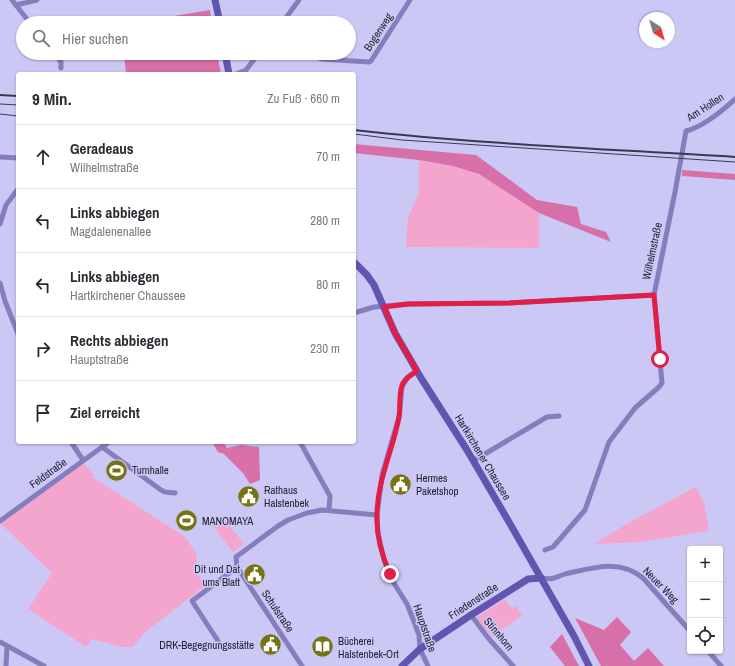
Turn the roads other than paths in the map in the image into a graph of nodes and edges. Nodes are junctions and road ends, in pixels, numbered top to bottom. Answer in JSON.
{"nodes":[{"id":1,"x":12,"y":0,"type":"edge"},
{"id":2,"x":37,"y":0,"type":"edge"},
{"id":3,"x":215,"y":0,"type":"edge"},
{"id":4,"x":299,"y":0,"type":"edge"},
{"id":5,"x":410,"y":0,"type":"edge"},
{"id":6,"x":16,"y":5,"type":"junction"},
{"id":7,"x":25,"y":16,"type":"edge"},
{"id":8,"x":218,"y":16,"type":"edge"},
{"id":9,"x":287,"y":16,"type":"edge"},
{"id":10,"x":59,"y":60,"type":"edge"},
{"id":11,"x":226,"y":60,"type":"edge"},
{"id":12,"x":254,"y":60,"type":"edge"},
{"id":13,"x":337,"y":60,"type":"edge"},
{"id":14,"x":61,"y":68,"type":"dead end"},
{"id":15,"x":229,"y":72,"type":"edge"},
{"id":16,"x":241,"y":72,"type":"edge"},
{"id":17,"x":735,"y":99,"type":"edge"},
{"id":18,"x":686,"y":131,"type":"joint"},
{"id":19,"x":0,"y":157,"type":"edge"},
{"id":20,"x":16,"y":158,"type":"edge"},
{"id":21,"x":16,"y":192,"type":"edge"},
{"id":22,"x":0,"y":224,"type":"edge"},
{"id":23,"x":356,"y":264,"type":"edge"},
{"id":24,"x":0,"y":283,"type":"edge"},
{"id":25,"x":654,"y":295,"type":"junction"},
{"id":26,"x":381,"y":307,"type":"junction"},
{"id":27,"x":356,"y":313,"type":"edge"},
{"id":28,"x":16,"y":329,"type":"edge"},
{"id":29,"x":417,"y":371,"type":"junction"},
{"id":30,"x":559,"y":416,"type":"dead end"},
{"id":31,"x":72,"y":444,"type":"edge"},
{"id":32,"x":106,"y":444,"type":"edge"},
{"id":33,"x":301,"y":444,"type":"edge"},
{"id":34,"x":102,"y":447,"type":"junction"},
{"id":35,"x":83,"y":460,"type":"junction"},
{"id":36,"x":474,"y":461,"type":"junction"},
{"id":37,"x":175,"y":493,"type":"dead end"},
{"id":38,"x":329,"y":510,"type":"junction"},
{"id":39,"x":376,"y":515,"type":"junction"},
{"id":40,"x":0,"y":521,"type":"edge"},
{"id":41,"x":545,"y":550,"type":"dead end"},
{"id":42,"x":237,"y":567,"type":"junction"},
{"id":43,"x":541,"y":578,"type":"junction"},
{"id":44,"x":470,"y":615,"type":"junction"},
{"id":45,"x":687,"y":628,"type":"edge"},
{"id":46,"x":218,"y":641,"type":"dead end"},
{"id":47,"x":0,"y":642,"type":"edge"},
{"id":48,"x":7,"y":646,"type":"junction"},
{"id":49,"x":420,"y":649,"type":"junction"},
{"id":50,"x":711,"y":654,"type":"edge"},
{"id":51,"x":6,"y":666,"type":"edge"},
{"id":52,"x":44,"y":666,"type":"edge"},
{"id":53,"x":302,"y":666,"type":"edge"},
{"id":54,"x":402,"y":666,"type":"edge"},
{"id":55,"x":428,"y":666,"type":"edge"},
{"id":56,"x":513,"y":666,"type":"edge"},
{"id":57,"x":589,"y":666,"type":"edge"},
{"id":58,"x":721,"y":666,"type":"edge"}],
"edges":[{"from":1,"to":6,"type":"street"},
{"from":2,"to":6,"type":"street"},
{"from":3,"to":8,"type":"main road"},
{"from":4,"to":9,"type":"street"},
{"from":5,"to":13,"type":"street","name":"Bogenweg"},
{"from":6,"to":7,"type":"street"},
{"from":10,"to":14,"type":"street"},
{"from":11,"to":15,"type":"main road"},
{"from":12,"to":16,"type":"street"},
{"from":17,"to":18,"type":"street","name":"Am Hollen"},
{"from":18,"to":25,"type":"street","name":"Wilhelmstraße"},
{"from":19,"to":20,"type":"street"},
{"from":21,"to":22,"type":"street"},
{"from":23,"to":26,"type":"main road","name":"Hartkirchener Chaussee"},
{"from":24,"to":28,"type":"street"},
{"from":25,"to":26,"type":"street"},
{"from":25,"to":41,"type":"street","name":"Wilhelmstraße"},
{"from":26,"to":27,"type":"street"},
{"from":26,"to":29,"type":"main road","name":"Hartkirchener Chaussee"},
{"from":29,"to":36,"type":"main road","name":"Hartkirchener Chaussee"},
{"from":29,"to":39,"type":"street","name":"Hauptstraße"},
{"from":30,"to":36,"type":"street"},
{"from":31,"to":35,"type":"street"},
{"from":32,"to":34,"type":"street","name":"Feldstraße"},
{"from":33,"to":38,"type":"street"},
{"from":34,"to":35,"type":"street","name":"Feldstraße"},
{"from":34,"to":37,"type":"street"},
{"from":35,"to":40,"type":"street","name":"Feldstraße"},
{"from":36,"to":43,"type":"main road","name":"Hartkirchener Chaussee"},
{"from":38,"to":39,"type":"street"},
{"from":38,"to":42,"type":"street"},
{"from":39,"to":49,"type":"street","name":"Hauptstraße"},
{"from":42,"to":46,"type":"street"},
{"from":42,"to":53,"type":"street","name":"Schulstraße"},
{"from":43,"to":44,"type":"main road","name":"Friedenstraße"},
{"from":43,"to":45,"type":"street","name":"Neuer Weg"},
{"from":43,"to":57,"type":"main road","name":"Hartkirchener Chaussee"},
{"from":44,"to":49,"type":"main road","name":"Friedenstraße"},
{"from":44,"to":56,"type":"street","name":"Stinnhorn"},
{"from":47,"to":48,"type":"street"},
{"from":48,"to":51,"type":"street"},
{"from":48,"to":52,"type":"street"},
{"from":49,"to":54,"type":"main road","name":"Friedenstraße"},
{"from":49,"to":55,"type":"street","name":"Hauptstraße"},
{"from":50,"to":58,"type":"street"}]}
